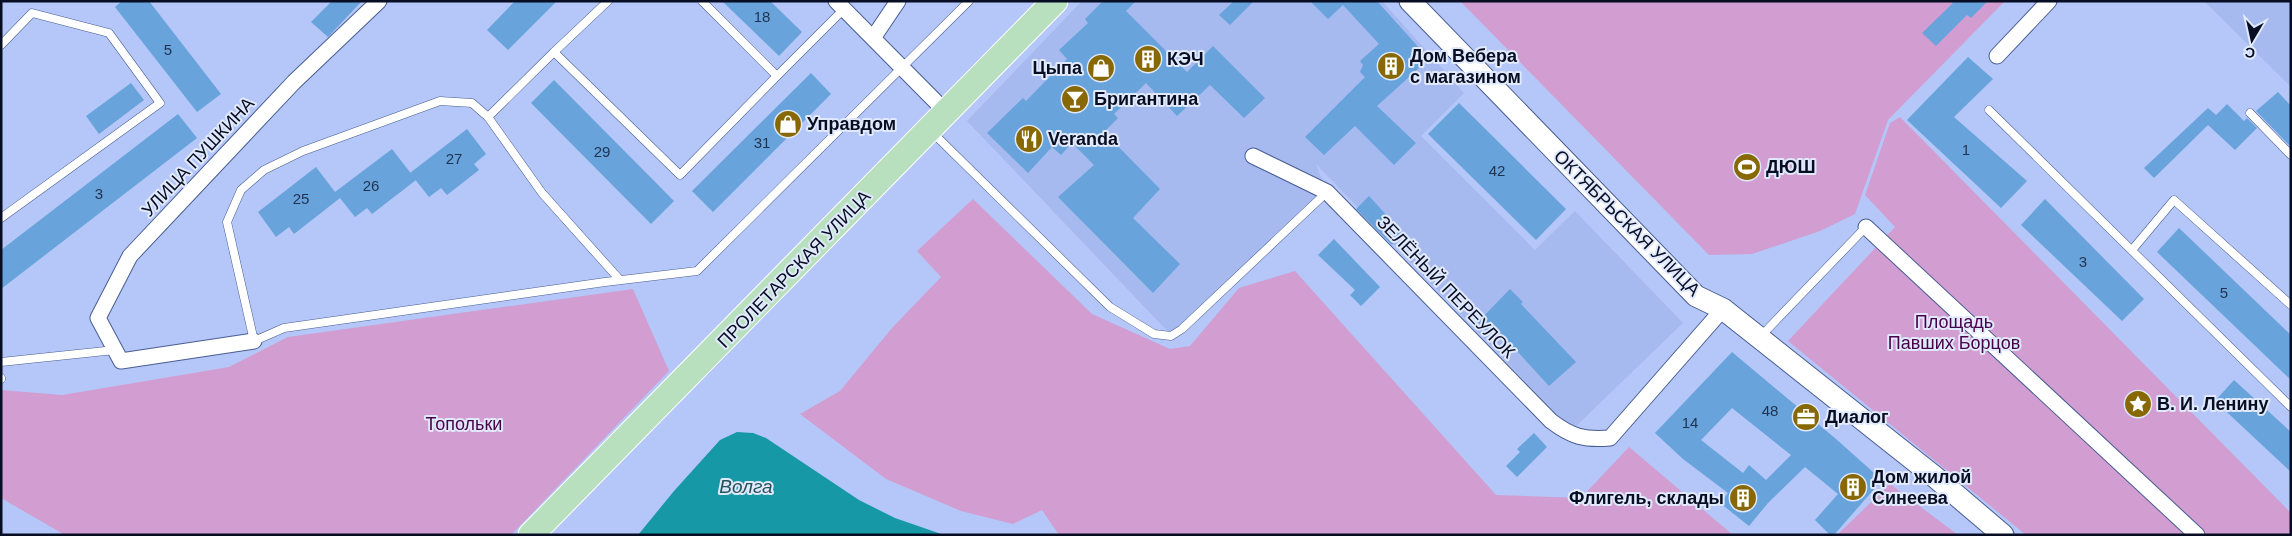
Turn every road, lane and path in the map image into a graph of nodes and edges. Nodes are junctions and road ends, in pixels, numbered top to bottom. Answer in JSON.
{"nodes":[{"id":1,"x":379,"y":1,"type":"edge"},
{"id":2,"x":608,"y":1,"type":"edge"},
{"id":3,"x":702,"y":1,"type":"edge"},
{"id":4,"x":898,"y":1,"type":"edge"},
{"id":5,"x":969,"y":1,"type":"edge"},
{"id":6,"x":1055,"y":1,"type":"edge"},
{"id":7,"x":1410,"y":1,"type":"edge"},
{"id":8,"x":2049,"y":1,"type":"edge"},
{"id":9,"x":840,"y":5,"type":"edge"},
{"id":10,"x":874,"y":38,"type":"junction"},
{"id":11,"x":1,"y":45,"type":"edge"},
{"id":12,"x":554,"y":52,"type":"junction"},
{"id":13,"x":1997,"y":56,"type":"dead end"},
{"id":14,"x":903,"y":68,"type":"junction"},
{"id":15,"x":777,"y":76,"type":"junction"},
{"id":16,"x":1989,"y":110,"type":"dead end"},
{"id":17,"x":947,"y":113,"type":"junction"},
{"id":18,"x":2250,"y":113,"type":"dead end"},
{"id":19,"x":488,"y":117,"type":"junction"},
{"id":20,"x":930,"y":131,"type":"junction"},
{"id":21,"x":2291,"y":155,"type":"edge"},
{"id":22,"x":1253,"y":156,"type":"dead end"},
{"id":23,"x":1327,"y":192,"type":"junction"},
{"id":24,"x":1,"y":218,"type":"edge"},
{"id":25,"x":1866,"y":227,"type":"joint"},
{"id":26,"x":2132,"y":250,"type":"junction"},
{"id":27,"x":620,"y":280,"type":"junction"},
{"id":28,"x":2291,"y":305,"type":"edge"},
{"id":29,"x":1723,"y":309,"type":"junction"},
{"id":30,"x":1759,"y":337,"type":"junction"},
{"id":31,"x":254,"y":341,"type":"junction"},
{"id":32,"x":118,"y":356,"type":"junction"},
{"id":33,"x":1,"y":362,"type":"edge"},
{"id":34,"x":2291,"y":407,"type":"edge"},
{"id":35,"x":532,"y":535,"type":"edge"},
{"id":36,"x":2003,"y":535,"type":"edge"},
{"id":37,"x":2197,"y":535,"type":"edge"}],
"edges":[{"from":1,"to":32,"type":"street","name":"УЛИЦА ПУШКИНА"},
{"from":2,"to":12,"type":"lane"},
{"from":3,"to":15,"type":"lane"},
{"from":4,"to":10,"type":"street"},
{"from":5,"to":14,"type":"lane"},
{"from":6,"to":17,"type":"main road","name":"ПРОЛЕТАРСКАЯ УЛИЦА"},
{"from":7,"to":29,"type":"street","name":"ОКТЯБРЬСКАЯ УЛИЦА"},
{"from":8,"to":13,"type":"street"},
{"from":9,"to":10,"type":"street"},
{"from":9,"to":15,"type":"lane"},
{"from":10,"to":14,"type":"street"},
{"from":11,"to":24,"type":"lane"},
{"from":12,"to":15,"type":"lane"},
{"from":12,"to":19,"type":"lane"},
{"from":14,"to":17,"type":"street"},
{"from":14,"to":27,"type":"lane"},
{"from":16,"to":26,"type":"lane"},
{"from":17,"to":20,"type":"main road","name":"ПРОЛЕТАРСКАЯ УЛИЦА"},
{"from":18,"to":21,"type":"lane"},
{"from":19,"to":27,"type":"lane"},
{"from":19,"to":31,"type":"lane"},
{"from":20,"to":23,"type":"lane"},
{"from":20,"to":35,"type":"main road","name":"ПРОЛЕТАРСКАЯ УЛИЦА"},
{"from":22,"to":23,"type":"street","name":"ЗЕЛЁНЫЙ ПЕРЕУЛОК"},
{"from":23,"to":29,"type":"street","name":"ЗЕЛЁНЫЙ ПЕРЕУЛОК"},
{"from":25,"to":30,"type":"lane"},
{"from":25,"to":37,"type":"street"},
{"from":26,"to":28,"type":"lane"},
{"from":26,"to":34,"type":"lane"},
{"from":27,"to":31,"type":"lane"},
{"from":29,"to":30,"type":"street","name":"ОКТЯБРЬСКАЯ УЛИЦА"},
{"from":30,"to":36,"type":"street","name":"ОКТЯБРЬСКАЯ УЛИЦА"},
{"from":31,"to":32,"type":"street"},
{"from":32,"to":33,"type":"lane"}]}
